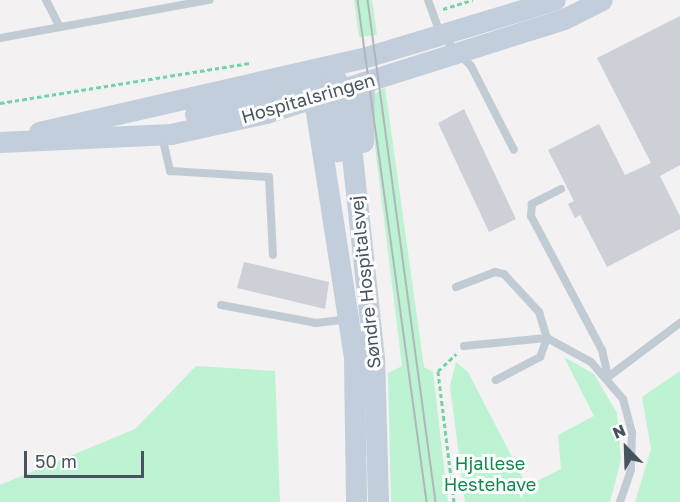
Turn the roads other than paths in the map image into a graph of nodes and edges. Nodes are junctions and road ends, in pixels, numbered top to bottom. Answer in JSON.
{"nodes":[{"id":1,"x":46,"y":0,"type":"edge"},
{"id":2,"x":210,"y":0,"type":"edge"},
{"id":3,"x":428,"y":0,"type":"edge"},
{"id":4,"x":555,"y":0,"type":"edge"},
{"id":5,"x":602,"y":0,"type":"edge"},
{"id":6,"x":164,"y":4,"type":"edge"},
{"id":7,"x":60,"y":27,"type":"junction"},
{"id":8,"x":0,"y":38,"type":"edge"},
{"id":9,"x":450,"y":44,"type":"junction"},
{"id":10,"x":364,"y":82,"type":"junction"},
{"id":11,"x":323,"y":83,"type":"junction"},
{"id":12,"x":162,"y":135,"type":"junction"},
{"id":13,"x":94,"y":139,"type":"junction"},
{"id":14,"x":1,"y":142,"type":"edge"},
{"id":15,"x":514,"y":150,"type":"dead end"},
{"id":16,"x":561,"y":189,"type":"dead end"},
{"id":17,"x":273,"y":255,"type":"dead end"},
{"id":18,"x":456,"y":287,"type":"dead end"},
{"id":19,"x":221,"y":305,"type":"dead end"},
{"id":20,"x":362,"y":315,"type":"junction"},
{"id":21,"x":680,"y":324,"type":"edge"},
{"id":22,"x":547,"y":338,"type":"junction"},
{"id":23,"x":464,"y":346,"type":"road end"},
{"id":24,"x":608,"y":377,"type":"junction"},
{"id":25,"x":496,"y":380,"type":"dead end"},
{"id":26,"x":356,"y":502,"type":"edge"},
{"id":27,"x":378,"y":502,"type":"edge"},
{"id":28,"x":620,"y":502,"type":"edge"}],
"edges":[{"from":1,"to":7,"type":"lane"},
{"from":2,"to":6,"type":"lane"},
{"from":3,"to":9,"type":"lane"},
{"from":4,"to":9,"type":"street","name":"Hospitalsringen"},
{"from":5,"to":9,"type":"street","name":"Hospitalsringen"},
{"from":6,"to":7,"type":"lane"},
{"from":7,"to":8,"type":"lane"},
{"from":9,"to":10,"type":"street","name":"Hospitalsringen"},
{"from":9,"to":11,"type":"street"},
{"from":9,"to":15,"type":"lane"},
{"from":10,"to":11,"type":"street","name":"Hospitalsringen"},
{"from":10,"to":20,"type":"street"},
{"from":11,"to":12,"type":"street","name":"Hospitalsringen"},
{"from":11,"to":13,"type":"street"},
{"from":11,"to":14,"type":"street","name":"Hospitalsringen"},
{"from":11,"to":20,"type":"street","name":"Søndre Hospitalsvej"},
{"from":11,"to":20,"type":"street","name":"Søndre Hospitalsvej"},
{"from":12,"to":13,"type":"street","name":"Hospitalsringen"},
{"from":12,"to":17,"type":"lane"},
{"from":13,"to":14,"type":"street","name":"Hospitalsringen"},
{"from":16,"to":24,"type":"lane"},
{"from":18,"to":22,"type":"lane"},
{"from":19,"to":20,"type":"lane"},
{"from":20,"to":26,"type":"street","name":"Søndre Hospitalsvej"},
{"from":20,"to":27,"type":"street","name":"Søndre Hospitalsvej"},
{"from":21,"to":24,"type":"lane"},
{"from":22,"to":23,"type":"lane"},
{"from":22,"to":24,"type":"lane"},
{"from":22,"to":25,"type":"lane"},
{"from":24,"to":28,"type":"lane"}]}
